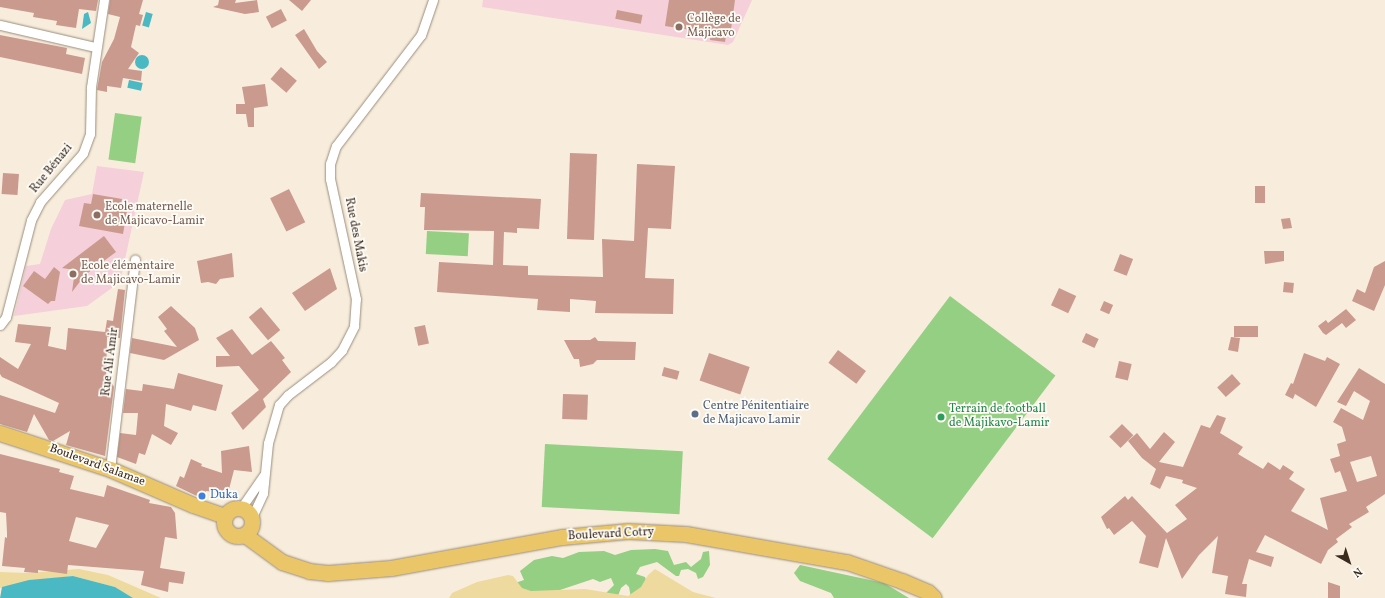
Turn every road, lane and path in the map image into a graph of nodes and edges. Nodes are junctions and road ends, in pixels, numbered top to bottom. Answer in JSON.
{"nodes":[{"id":1,"x":104,"y":0,"type":"edge"},
{"id":2,"x":433,"y":0,"type":"edge"},
{"id":3,"x":0,"y":26,"type":"edge"},
{"id":4,"x":96,"y":47,"type":"junction"},
{"id":5,"x":135,"y":259,"type":"dead end"},
{"id":6,"x":0,"y":325,"type":"edge"},
{"id":7,"x":0,"y":433,"type":"edge"},
{"id":8,"x":110,"y":468,"type":"junction"},
{"id":9,"x":265,"y":474,"type":"junction"},
{"id":10,"x":225,"y":522,"type":"junction"},
{"id":11,"x":248,"y":522,"type":"junction"},
{"id":12,"x":934,"y":598,"type":"edge"}],
"edges":[{"from":1,"to":4,"type":"street","name":"Rue Bénazi"},
{"from":2,"to":9,"type":"street","name":"Rue des Makis"},
{"from":3,"to":4,"type":"street"},
{"from":4,"to":6,"type":"street","name":"Rue Bénazi"},
{"from":5,"to":8,"type":"street","name":"Rue Ali Amir"},
{"from":7,"to":8,"type":"main road","name":"Boulevard Salamae"},
{"from":8,"to":10,"type":"main road","name":"Boulevard Salamae"},
{"from":9,"to":11,"type":"street","name":"Rue des Makis"},
{"from":9,"to":11,"type":"street","name":"Rue des Makis"},
{"from":10,"to":11,"type":"main road"},
{"from":10,"to":11,"type":"main road","name":"Boulevard Salamae"},
{"from":11,"to":12,"type":"main road","name":"Boulevard Cotry"}]}
